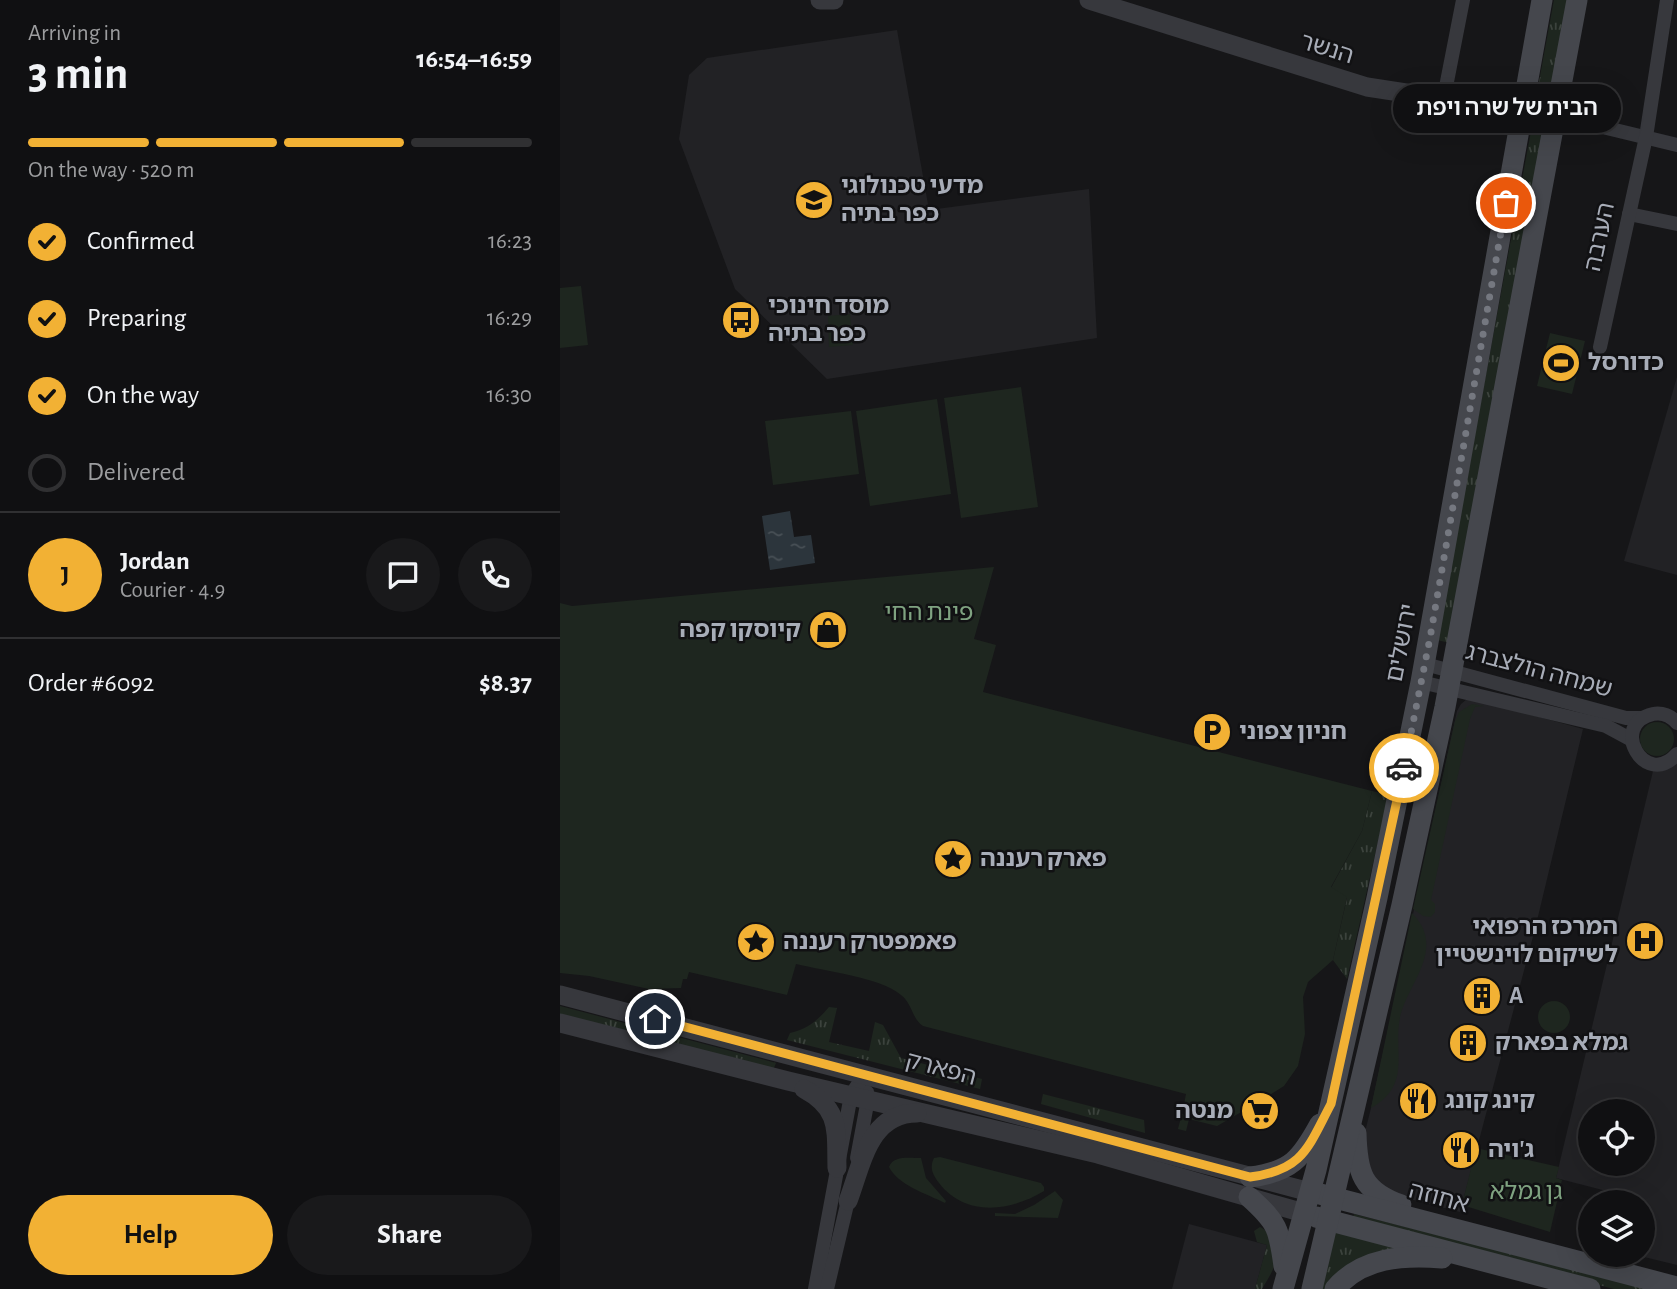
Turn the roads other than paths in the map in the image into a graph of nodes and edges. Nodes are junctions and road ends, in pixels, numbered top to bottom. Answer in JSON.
{"nodes":[{"id":1,"x":820,"y":0,"type":"edge"},
{"id":2,"x":834,"y":0,"type":"edge"},
{"id":3,"x":1089,"y":0,"type":"edge"},
{"id":4,"x":1463,"y":0,"type":"edge"},
{"id":5,"x":1542,"y":0,"type":"edge"},
{"id":6,"x":1577,"y":0,"type":"edge"},
{"id":7,"x":1667,"y":0,"type":"edge"},
{"id":8,"x":1444,"y":97,"type":"junction"},
{"id":9,"x":1524,"y":111,"type":"junction"},
{"id":10,"x":1557,"y":116,"type":"junction"},
{"id":11,"x":1646,"y":137,"type":"junction"},
{"id":12,"x":1677,"y":145,"type":"edge"},
{"id":13,"x":1629,"y":214,"type":"junction"},
{"id":14,"x":1677,"y":224,"type":"edge"},
{"id":15,"x":1600,"y":347,"type":"dead end"},
{"id":16,"x":1423,"y":673,"type":"junction"},
{"id":17,"x":1450,"y":679,"type":"junction"},
{"id":18,"x":1642,"y":718,"type":"junction"},
{"id":19,"x":1677,"y":723,"type":"edge"},
{"id":20,"x":1632,"y":740,"type":"junction"},
{"id":21,"x":1677,"y":754,"type":"edge"},
{"id":22,"x":560,"y":995,"type":"edge"},
{"id":23,"x":560,"y":1023,"type":"edge"},
{"id":24,"x":865,"y":1074,"type":"junction"},
{"id":25,"x":788,"y":1081,"type":"junction"},
{"id":26,"x":860,"y":1097,"type":"junction"},
{"id":27,"x":1331,"y":1104,"type":"junction"},
{"id":28,"x":1355,"y":1107,"type":"junction"},
{"id":29,"x":929,"y":1113,"type":"junction"},
{"id":30,"x":837,"y":1168,"type":"junction"},
{"id":31,"x":1250,"y":1187,"type":"junction"},
{"id":32,"x":1310,"y":1192,"type":"junction"},
{"id":33,"x":1334,"y":1198,"type":"junction"},
{"id":34,"x":848,"y":1201,"type":"junction"},
{"id":35,"x":1304,"y":1213,"type":"junction"},
{"id":36,"x":1329,"y":1220,"type":"junction"},
{"id":37,"x":1512,"y":1244,"type":"junction"},
{"id":38,"x":1516,"y":1269,"type":"junction"},
{"id":39,"x":1284,"y":1283,"type":"edge"},
{"id":40,"x":1677,"y":1287,"type":"edge"},
{"id":41,"x":815,"y":1289,"type":"edge"},
{"id":42,"x":827,"y":1289,"type":"edge"},
{"id":43,"x":1312,"y":1289,"type":"edge"},
{"id":44,"x":1335,"y":1289,"type":"edge"},
{"id":45,"x":1590,"y":1289,"type":"edge"}],
"edges":[{"from":1,"to":2,"type":"street"},
{"from":3,"to":8,"type":"street","name":"הנשר"},
{"from":4,"to":8,"type":"street"},
{"from":5,"to":9,"type":"main road","name":"ירושלים"},
{"from":6,"to":10,"type":"main road"},
{"from":7,"to":11,"type":"street","name":"הערבה"},
{"from":8,"to":9,"type":"street","name":"הנשר"},
{"from":9,"to":10,"type":"street","name":"הנשר"},
{"from":9,"to":16,"type":"main road","name":"ירושלים"},
{"from":10,"to":11,"type":"street"},
{"from":10,"to":17,"type":"main road"},
{"from":11,"to":12,"type":"street"},
{"from":11,"to":13,"type":"street","name":"הערבה"},
{"from":13,"to":14,"type":"street"},
{"from":13,"to":15,"type":"street","name":"הערבה"},
{"from":16,"to":17,"type":"street","name":"שמחה הולצברג"},
{"from":16,"to":27,"type":"main road","name":"ירושלים"},
{"from":17,"to":18,"type":"street","name":"שמחה הולצברג"},
{"from":17,"to":20,"type":"street","name":"שמחה הולצברג"},
{"from":17,"to":28,"type":"main road"},
{"from":18,"to":19,"type":"street","name":"שמחה הולצברג"},
{"from":18,"to":20,"type":"street"},
{"from":20,"to":21,"type":"street","name":"שמחה הולצברג"},
{"from":22,"to":24,"type":"street","name":"הפארק"},
{"from":23,"to":25,"type":"street","name":"הפארק"},
{"from":24,"to":26,"type":"street"},
{"from":24,"to":31,"type":"street","name":"הפארק"},
{"from":25,"to":26,"type":"street","name":"הפארק"},
{"from":25,"to":30,"type":"street"},
{"from":26,"to":29,"type":"street","name":"הפארק"},
{"from":26,"to":30,"type":"street"},
{"from":26,"to":34,"type":"street"},
{"from":27,"to":31,"type":"main road"},
{"from":27,"to":32,"type":"main road","name":"ירושלים"},
{"from":28,"to":33,"type":"main road"},
{"from":28,"to":37,"type":"main road"},
{"from":29,"to":31,"type":"street","name":"הפארק"},
{"from":29,"to":34,"type":"street"},
{"from":30,"to":41,"type":"street"},
{"from":31,"to":32,"type":"street","name":"הפארק"},
{"from":31,"to":35,"type":"street","name":"הפארק"},
{"from":31,"to":39,"type":"main road"},
{"from":32,"to":33,"type":"main road","name":"אחוזה"},
{"from":32,"to":35,"type":"main road","name":"ירושלים"},
{"from":33,"to":36,"type":"main road"},
{"from":33,"to":37,"type":"main road","name":"אחוזה"},
{"from":34,"to":42,"type":"street"},
{"from":35,"to":36,"type":"main road","name":"אחוזה"},
{"from":35,"to":39,"type":"main road","name":"ירושלים"},
{"from":36,"to":38,"type":"main road","name":"אחוזה"},
{"from":36,"to":43,"type":"main road"},
{"from":37,"to":40,"type":"main road","name":"אחוזה"},
{"from":38,"to":44,"type":"main road"},
{"from":38,"to":45,"type":"main road","name":"אחוזה"}]}
